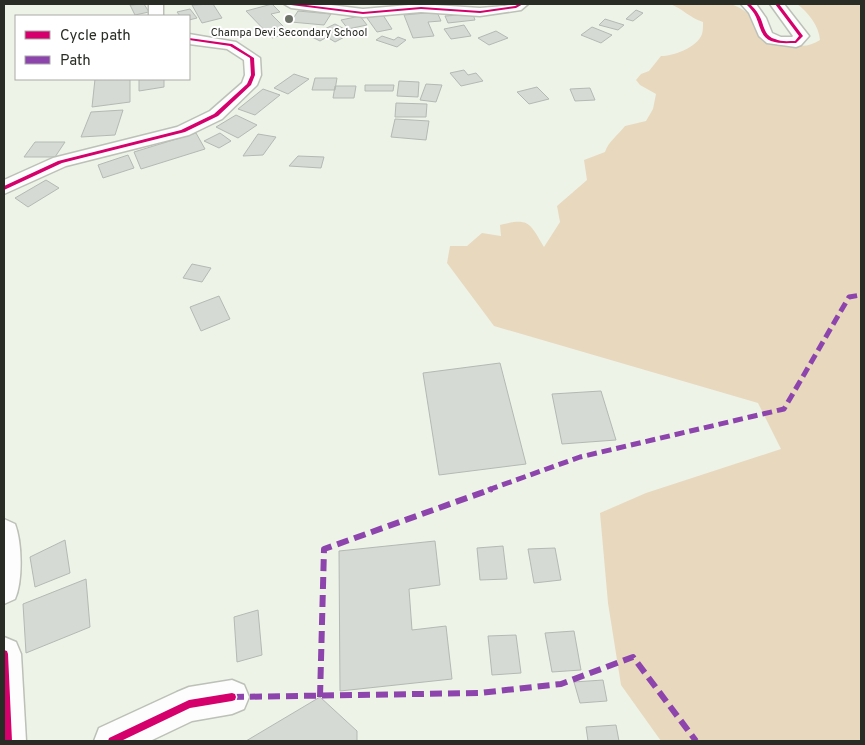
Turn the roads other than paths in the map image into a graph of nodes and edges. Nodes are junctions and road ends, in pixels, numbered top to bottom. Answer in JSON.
{"nodes":[{"id":1,"x":291,"y":4,"type":"edge"},
{"id":2,"x":521,"y":4,"type":"edge"},
{"id":3,"x":748,"y":4,"type":"edge"},
{"id":4,"x":777,"y":4,"type":"edge"},
{"id":5,"x":190,"y":38,"type":"edge"},
{"id":6,"x":4,"y":188,"type":"edge"},
{"id":7,"x":4,"y":534,"type":"edge"},
{"id":8,"x":4,"y":588,"type":"edge"},
{"id":9,"x":4,"y":654,"type":"edge"},
{"id":10,"x":232,"y":697,"type":"dead end"},
{"id":11,"x":8,"y":741,"type":"edge"},
{"id":12,"x":112,"y":741,"type":"edge"}],
"edges":[{"from":1,"to":2,"type":"street"},
{"from":3,"to":4,"type":"street"},
{"from":5,"to":6,"type":"street"},
{"from":7,"to":8,"type":"street"},
{"from":9,"to":11,"type":"street"},
{"from":10,"to":12,"type":"street"}]}
